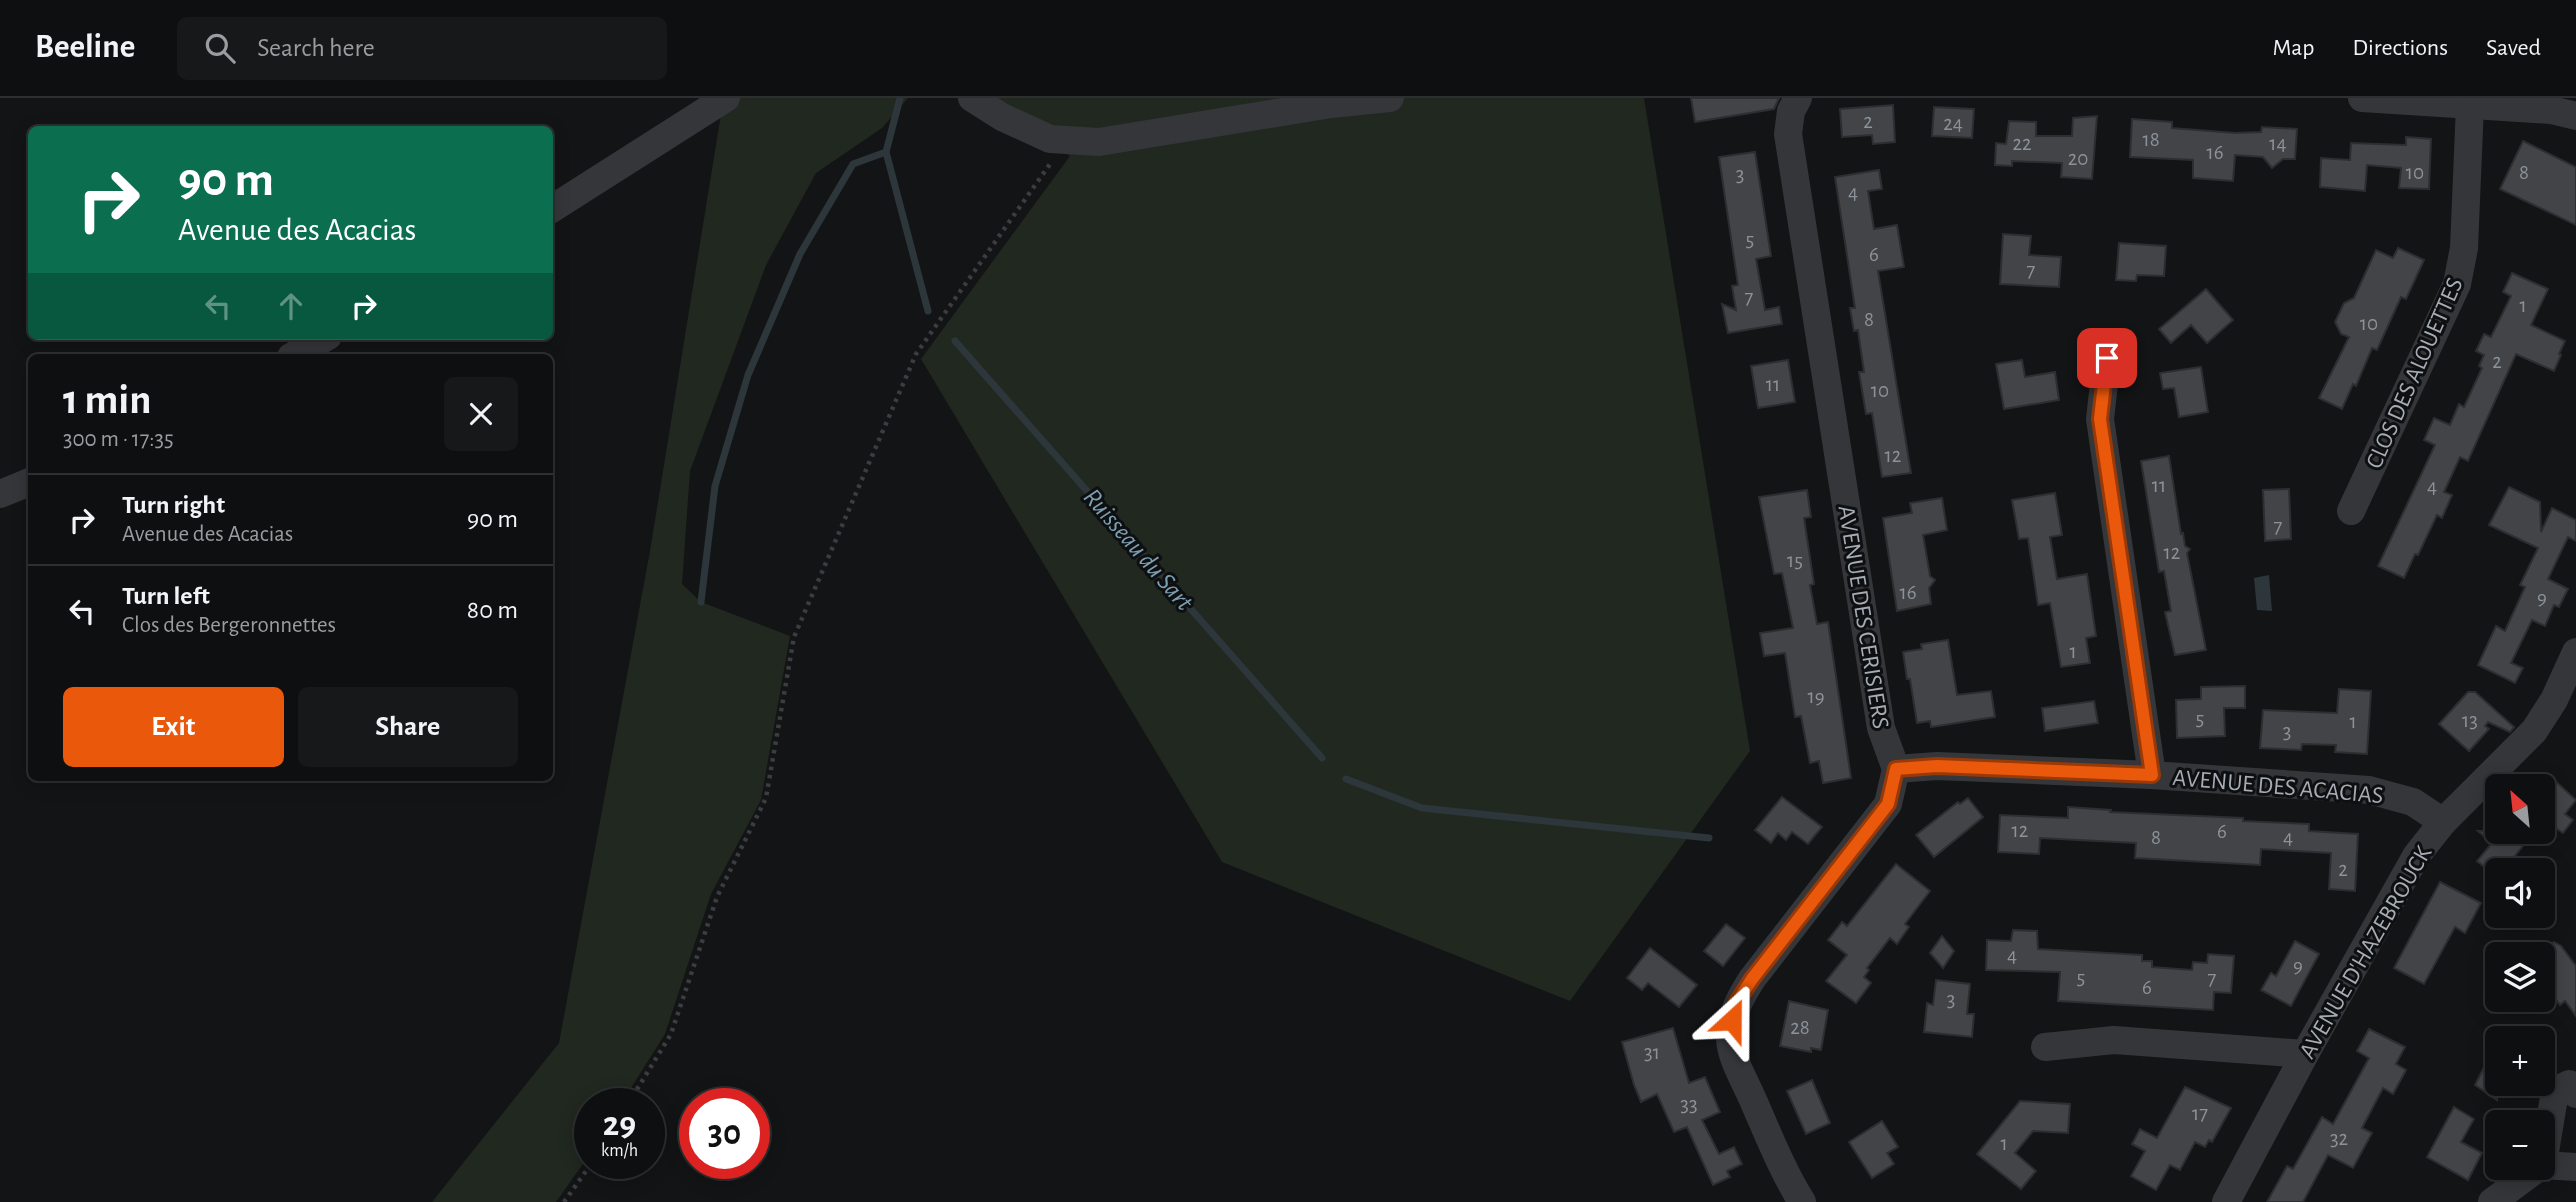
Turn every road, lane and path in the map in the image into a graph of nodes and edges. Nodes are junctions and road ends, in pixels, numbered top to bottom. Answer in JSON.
{"nodes":[{"id":1,"x":726,"y":98,"type":"edge"},
{"id":2,"x":972,"y":98,"type":"edge"},
{"id":3,"x":1390,"y":98,"type":"edge"},
{"id":4,"x":1798,"y":98,"type":"edge"},
{"id":5,"x":2362,"y":98,"type":"edge"},
{"id":6,"x":2470,"y":105,"type":"junction"},
{"id":7,"x":2576,"y":116,"type":"edge"},
{"id":8,"x":1066,"y":140,"type":"junction"},
{"id":9,"x":553,"y":208,"type":"edge"},
{"id":10,"x":321,"y":340,"type":"edge"},
{"id":11,"x":296,"y":354,"type":"edge"},
{"id":12,"x":2107,"y":358,"type":"dead end"},
{"id":13,"x":28,"y":483,"type":"edge"},
{"id":14,"x":0,"y":494,"type":"edge"},
{"id":15,"x":2351,"y":511,"type":"dead end"},
{"id":16,"x":2576,"y":652,"type":"edge"},
{"id":17,"x":1896,"y":769,"type":"junction"},
{"id":18,"x":2152,"y":775,"type":"junction"},
{"id":19,"x":2443,"y":822,"type":"junction"},
{"id":20,"x":2045,"y":1047,"type":"dead end"},
{"id":21,"x":2305,"y":1054,"type":"junction"},
{"id":22,"x":638,"y":1088,"type":"edge"},
{"id":23,"x":2576,"y":1094,"type":"edge"},
{"id":24,"x":2552,"y":1110,"type":"edge"},
{"id":25,"x":2555,"y":1166,"type":"edge"},
{"id":26,"x":2576,"y":1167,"type":"edge"},
{"id":27,"x":580,"y":1179,"type":"edge"},
{"id":28,"x":2522,"y":1180,"type":"edge"},
{"id":29,"x":564,"y":1202,"type":"edge"},
{"id":30,"x":1802,"y":1202,"type":"edge"},
{"id":31,"x":2226,"y":1202,"type":"edge"},
{"id":32,"x":2492,"y":1202,"type":"edge"}],
"edges":[{"from":1,"to":9,"type":"street"},
{"from":2,"to":8,"type":"street"},
{"from":3,"to":8,"type":"street"},
{"from":4,"to":17,"type":"street","name":"AVENUE DES CERISIERS"},
{"from":5,"to":6,"type":"street"},
{"from":6,"to":7,"type":"street"},
{"from":6,"to":15,"type":"street","name":"CLOS DES ALOUETTES"},
{"from":8,"to":22,"type":"path"},
{"from":10,"to":11,"type":"street"},
{"from":12,"to":18,"type":"street"},
{"from":13,"to":14,"type":"street"},
{"from":16,"to":19,"type":"street","name":"AVENUE D'HAZEBROUCK"},
{"from":17,"to":18,"type":"street","name":"AVENUE DES ACACIAS"},
{"from":17,"to":30,"type":"street"},
{"from":18,"to":19,"type":"street","name":"AVENUE DES ACACIAS"},
{"from":19,"to":21,"type":"street","name":"AVENUE D'HAZEBROUCK"},
{"from":20,"to":21,"type":"street"},
{"from":21,"to":31,"type":"street","name":"AVENUE D'HAZEBROUCK"},
{"from":23,"to":24,"type":"street"},
{"from":25,"to":26,"type":"street"},
{"from":27,"to":29,"type":"path"},
{"from":28,"to":32,"type":"street"}]}
